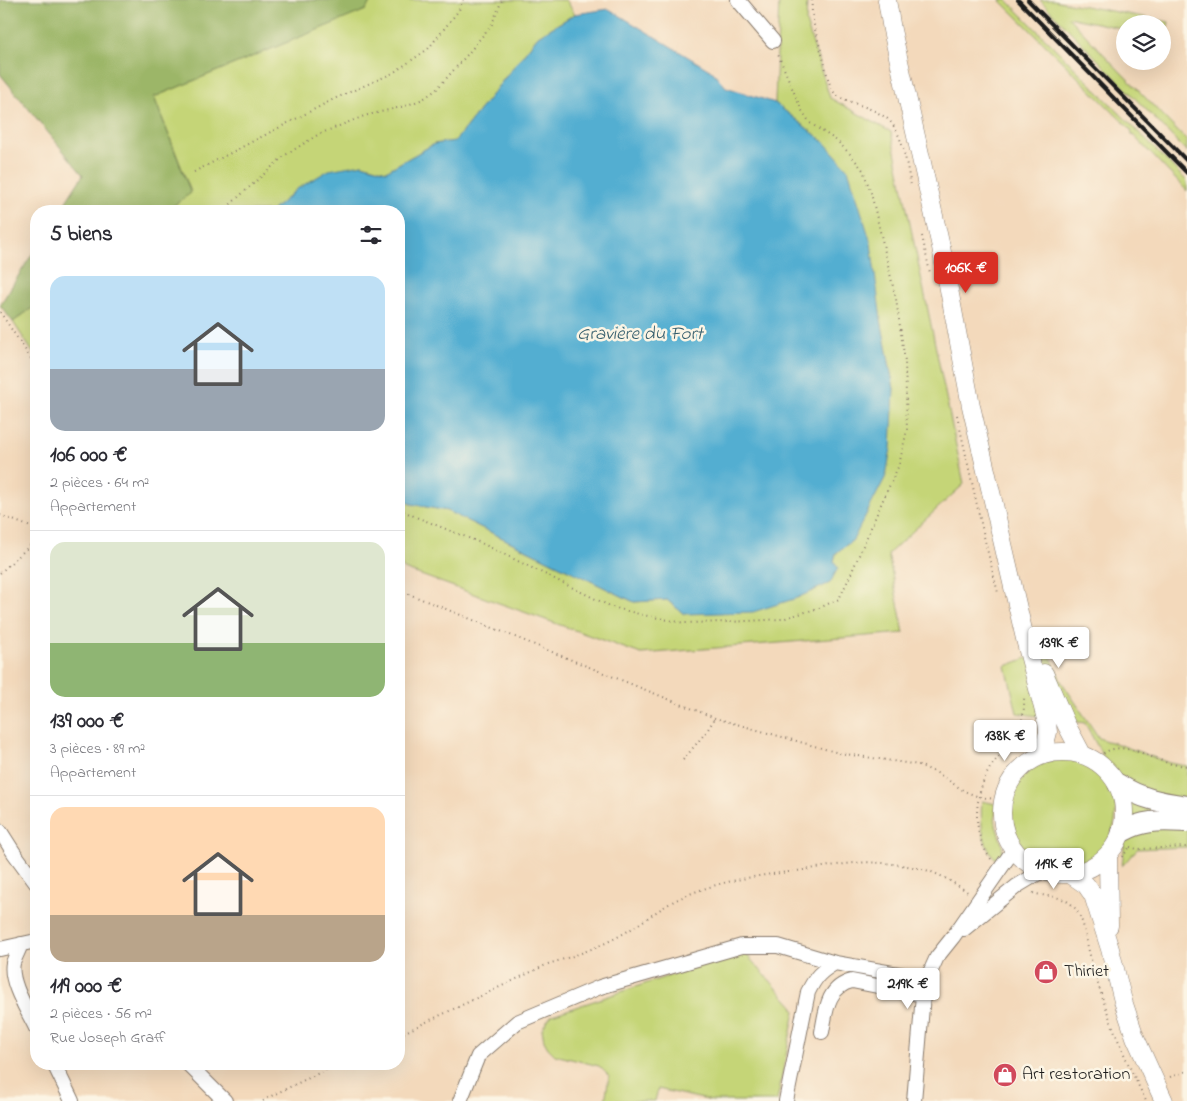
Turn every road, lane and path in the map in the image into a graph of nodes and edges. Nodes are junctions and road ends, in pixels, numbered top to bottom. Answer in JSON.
{"nodes":[{"id":1,"x":463,"y":0,"type":"edge"},
{"id":2,"x":502,"y":0,"type":"edge"},
{"id":3,"x":738,"y":0,"type":"edge"},
{"id":4,"x":812,"y":0,"type":"edge"},
{"id":5,"x":887,"y":0,"type":"edge"},
{"id":6,"x":773,"y":41,"type":"joint"},
{"id":7,"x":194,"y":172,"type":"dead end"},
{"id":8,"x":911,"y":186,"type":"dead end"},
{"id":9,"x":230,"y":205,"type":"edge"},
{"id":10,"x":921,"y":232,"type":"dead end"},
{"id":11,"x":931,"y":280,"type":"dead end"},
{"id":12,"x":0,"y":312,"type":"edge"},
{"id":13,"x":30,"y":357,"type":"edge"},
{"id":14,"x":955,"y":407,"type":"dead end"},
{"id":15,"x":405,"y":512,"type":"edge"},
{"id":16,"x":0,"y":514,"type":"edge"},
{"id":17,"x":30,"y":526,"type":"edge"},
{"id":18,"x":30,"y":546,"type":"edge"},
{"id":19,"x":0,"y":573,"type":"edge"},
{"id":20,"x":405,"y":592,"type":"edge"},
{"id":21,"x":1007,"y":595,"type":"junction"},
{"id":22,"x":1024,"y":694,"type":"dead end"},
{"id":23,"x":715,"y":718,"type":"junction"},
{"id":24,"x":1042,"y":755,"type":"junction"},
{"id":25,"x":1089,"y":758,"type":"junction"},
{"id":26,"x":684,"y":760,"type":"dead end"},
{"id":27,"x":1187,"y":766,"type":"edge"},
{"id":28,"x":1118,"y":784,"type":"junction"},
{"id":29,"x":979,"y":797,"type":"junction"},
{"id":30,"x":1003,"y":800,"type":"junction"},
{"id":31,"x":1187,"y":806,"type":"edge"},
{"id":32,"x":1187,"y":822,"type":"edge"},
{"id":33,"x":0,"y":831,"type":"edge"},
{"id":34,"x":1126,"y":840,"type":"junction"},
{"id":35,"x":1187,"y":847,"type":"edge"},
{"id":36,"x":1014,"y":849,"type":"junction"},
{"id":37,"x":1108,"y":856,"type":"junction"},
{"id":38,"x":991,"y":860,"type":"dead end"},
{"id":39,"x":1042,"y":871,"type":"junction"},
{"id":40,"x":1070,"y":874,"type":"junction"},
{"id":41,"x":30,"y":876,"type":"edge"},
{"id":42,"x":1028,"y":891,"type":"dead end"},
{"id":43,"x":971,"y":894,"type":"dead end"},
{"id":44,"x":1078,"y":902,"type":"dead end"},
{"id":45,"x":1073,"y":905,"type":"junction"},
{"id":46,"x":953,"y":937,"type":"junction"},
{"id":47,"x":30,"y":942,"type":"edge"},
{"id":48,"x":21,"y":944,"type":"junction"},
{"id":49,"x":0,"y":949,"type":"edge"},
{"id":50,"x":1110,"y":949,"type":"junction"},
{"id":51,"x":836,"y":963,"type":"junction"},
{"id":52,"x":927,"y":979,"type":"junction"},
{"id":53,"x":923,"y":995,"type":"junction"},
{"id":54,"x":30,"y":1016,"type":"edge"},
{"id":55,"x":405,"y":1032,"type":"edge"},
{"id":56,"x":822,"y":1032,"type":"dead end"},
{"id":57,"x":57,"y":1070,"type":"edge"},
{"id":58,"x":194,"y":1070,"type":"edge"},
{"id":59,"x":325,"y":1070,"type":"edge"},
{"id":60,"x":1187,"y":1071,"type":"edge"},
{"id":61,"x":1170,"y":1077,"type":"dead end"},
{"id":62,"x":72,"y":1101,"type":"edge"},
{"id":63,"x":225,"y":1101,"type":"edge"},
{"id":64,"x":263,"y":1101,"type":"edge"},
{"id":65,"x":460,"y":1101,"type":"edge"},
{"id":66,"x":786,"y":1101,"type":"edge"},
{"id":67,"x":914,"y":1101,"type":"edge"},
{"id":68,"x":1146,"y":1101,"type":"edge"},
{"id":69,"x":1164,"y":1101,"type":"edge"}],
"edges":[{"from":1,"to":7,"type":"path"},
{"from":2,"to":9,"type":"path"},
{"from":3,"to":6,"type":"street"},
{"from":4,"to":8,"type":"path"},
{"from":5,"to":21,"type":"main road"},
{"from":6,"to":15,"type":"path"},
{"from":10,"to":11,"type":"path"},
{"from":12,"to":13,"type":"path"},
{"from":14,"to":21,"type":"path"},
{"from":16,"to":17,"type":"path"},
{"from":18,"to":19,"type":"path"},
{"from":20,"to":23,"type":"path"},
{"from":21,"to":24,"type":"main road"},
{"from":21,"to":25,"type":"main road"},
{"from":22,"to":29,"type":"path"},
{"from":23,"to":26,"type":"path"},
{"from":23,"to":29,"type":"path"},
{"from":24,"to":25,"type":"main road"},
{"from":24,"to":30,"type":"main road"},
{"from":25,"to":27,"type":"path"},
{"from":25,"to":28,"type":"main road"},
{"from":28,"to":31,"type":"highway"},
{"from":28,"to":34,"type":"main road"},
{"from":29,"to":30,"type":"path"},
{"from":29,"to":38,"type":"path"},
{"from":30,"to":36,"type":"main road"},
{"from":32,"to":34,"type":"highway"},
{"from":33,"to":41,"type":"street"},
{"from":34,"to":35,"type":"path"},
{"from":34,"to":37,"type":"main road"},
{"from":36,"to":39,"type":"main road"},
{"from":36,"to":46,"type":"street"},
{"from":37,"to":40,"type":"main road"},
{"from":37,"to":50,"type":"main road"},
{"from":39,"to":40,"type":"main road"},
{"from":39,"to":46,"type":"street"},
{"from":40,"to":50,"type":"main road"},
{"from":42,"to":45,"type":"path"},
{"from":43,"to":55,"type":"path"},
{"from":44,"to":45,"type":"path"},
{"from":45,"to":68,"type":"path"},
{"from":46,"to":52,"type":"street"},
{"from":47,"to":48,"type":"street"},
{"from":48,"to":49,"type":"street"},
{"from":48,"to":54,"type":"street"},
{"from":50,"to":69,"type":"main road"},
{"from":51,"to":52,"type":"street"},
{"from":51,"to":65,"type":"street"},
{"from":51,"to":66,"type":"street"},
{"from":52,"to":53,"type":"street"},
{"from":53,"to":56,"type":"street"},
{"from":53,"to":67,"type":"street"},
{"from":57,"to":62,"type":"street"},
{"from":58,"to":63,"type":"street"},
{"from":59,"to":64,"type":"path"},
{"from":60,"to":61,"type":"path"}]}
